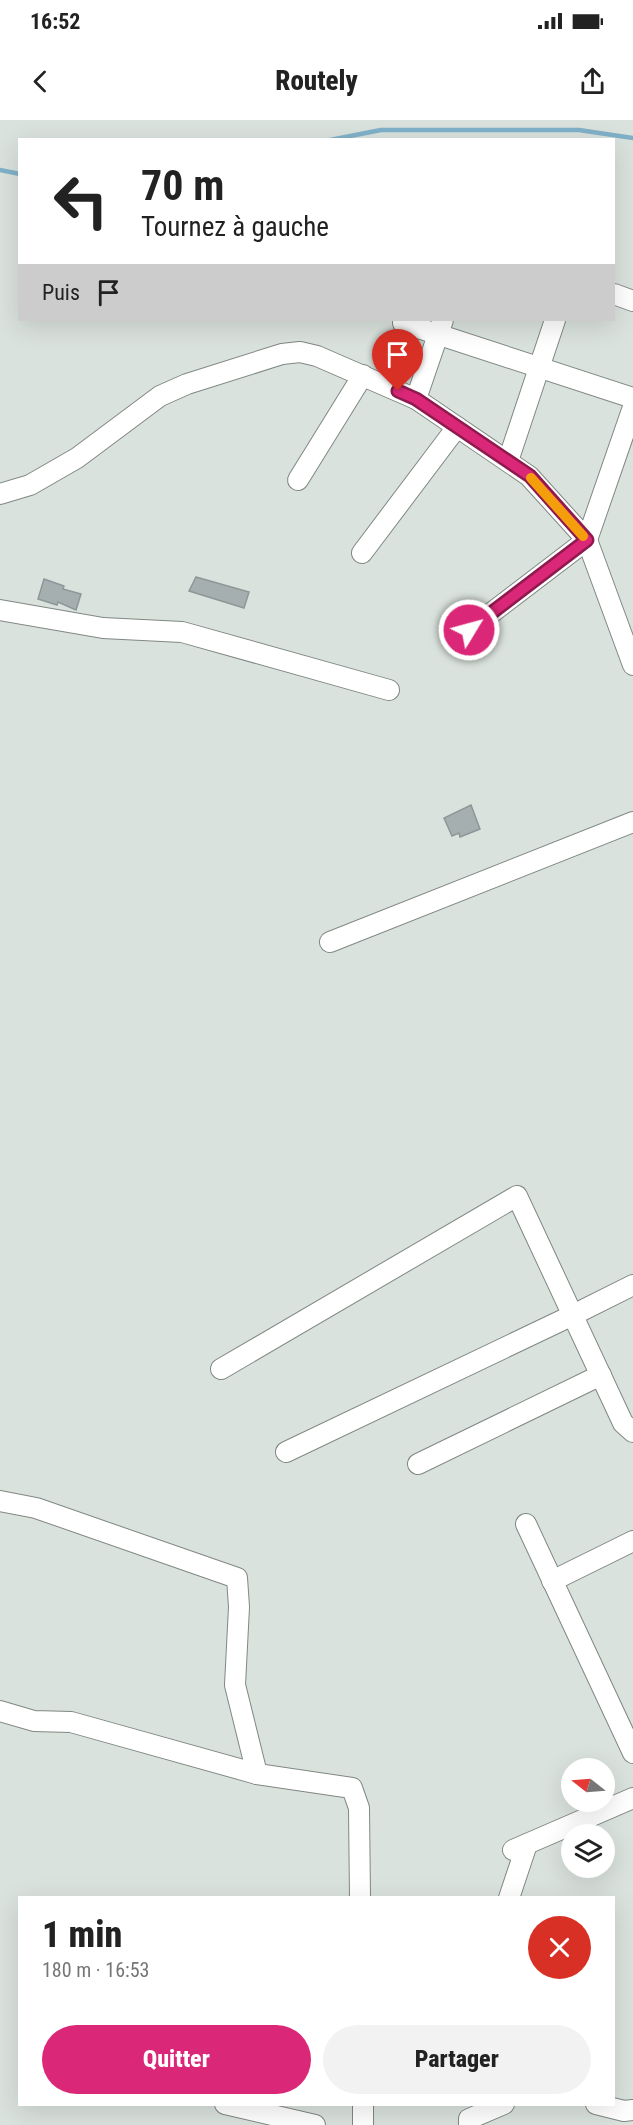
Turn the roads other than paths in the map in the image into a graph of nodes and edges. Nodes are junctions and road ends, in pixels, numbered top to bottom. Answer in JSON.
{"nodes":[{"id":1,"x":615,"y":294,"type":"edge"},
{"id":2,"x":633,"y":301,"type":"edge"},
{"id":3,"x":555,"y":321,"type":"edge"},
{"id":4,"x":403,"y":323,"type":"dead end"},
{"id":5,"x":440,"y":327,"type":"edge"},
{"id":6,"x":539,"y":368,"type":"junction"},
{"id":7,"x":363,"y":375,"type":"junction"},
{"id":8,"x":633,"y":398,"type":"edge"},
{"id":9,"x":416,"y":399,"type":"junction"},
{"id":10,"x":633,"y":406,"type":"edge"},
{"id":11,"x":457,"y":427,"type":"junction"},
{"id":12,"x":508,"y":461,"type":"junction"},
{"id":13,"x":298,"y":480,"type":"dead end"},
{"id":14,"x":0,"y":494,"type":"edge"},
{"id":15,"x":587,"y":540,"type":"junction"},
{"id":16,"x":362,"y":553,"type":"dead end"},
{"id":17,"x":0,"y":610,"type":"edge"},
{"id":18,"x":469,"y":630,"type":"dead end"},
{"id":19,"x":633,"y":665,"type":"edge"},
{"id":20,"x":389,"y":690,"type":"dead end"},
{"id":21,"x":633,"y":822,"type":"edge"},
{"id":22,"x":330,"y":942,"type":"dead end"},
{"id":23,"x":633,"y":1285,"type":"edge"},
{"id":24,"x":573,"y":1315,"type":"junction"},
{"id":25,"x":221,"y":1369,"type":"dead end"},
{"id":26,"x":601,"y":1375,"type":"junction"},
{"id":27,"x":633,"y":1432,"type":"edge"},
{"id":28,"x":286,"y":1452,"type":"dead end"},
{"id":29,"x":418,"y":1464,"type":"dead end"},
{"id":30,"x":0,"y":1501,"type":"edge"},
{"id":31,"x":526,"y":1524,"type":"dead end"},
{"id":32,"x":633,"y":1541,"type":"edge"},
{"id":33,"x":552,"y":1581,"type":"junction"},
{"id":34,"x":0,"y":1711,"type":"edge"},
{"id":35,"x":633,"y":1753,"type":"edge"},
{"id":36,"x":257,"y":1774,"type":"junction"},
{"id":37,"x":633,"y":1798,"type":"edge"},
{"id":38,"x":360,"y":1896,"type":"edge"},
{"id":39,"x":509,"y":1896,"type":"edge"},
{"id":40,"x":234,"y":2106,"type":"edge"},
{"id":41,"x":363,"y":2106,"type":"edge"},
{"id":42,"x":499,"y":2106,"type":"edge"},
{"id":43,"x":604,"y":2106,"type":"edge"},
{"id":44,"x":633,"y":2110,"type":"edge"},
{"id":45,"x":315,"y":2125,"type":"edge"},
{"id":46,"x":363,"y":2125,"type":"edge"},
{"id":47,"x":469,"y":2125,"type":"edge"}],
"edges":[{"from":1,"to":2,"type":"street"},
{"from":3,"to":6,"type":"street"},
{"from":4,"to":5,"type":"street"},
{"from":5,"to":6,"type":"street"},
{"from":5,"to":9,"type":"street"},
{"from":6,"to":8,"type":"street"},
{"from":6,"to":12,"type":"street"},
{"from":7,"to":9,"type":"street"},
{"from":7,"to":13,"type":"street"},
{"from":7,"to":14,"type":"street"},
{"from":9,"to":11,"type":"street"},
{"from":10,"to":15,"type":"street"},
{"from":11,"to":12,"type":"street"},
{"from":11,"to":16,"type":"street"},
{"from":12,"to":15,"type":"street"},
{"from":15,"to":18,"type":"street"},
{"from":15,"to":19,"type":"street"},
{"from":17,"to":20,"type":"street"},
{"from":21,"to":22,"type":"street"},
{"from":23,"to":24,"type":"street"},
{"from":24,"to":25,"type":"street"},
{"from":24,"to":26,"type":"street"},
{"from":24,"to":28,"type":"street"},
{"from":26,"to":27,"type":"street"},
{"from":26,"to":29,"type":"street"},
{"from":30,"to":36,"type":"street"},
{"from":31,"to":33,"type":"street"},
{"from":32,"to":33,"type":"street"},
{"from":33,"to":35,"type":"street"},
{"from":34,"to":36,"type":"street"},
{"from":36,"to":38,"type":"street"},
{"from":37,"to":39,"type":"street"},
{"from":40,"to":45,"type":"street"},
{"from":41,"to":46,"type":"street"},
{"from":42,"to":47,"type":"street"},
{"from":43,"to":44,"type":"street"}]}
